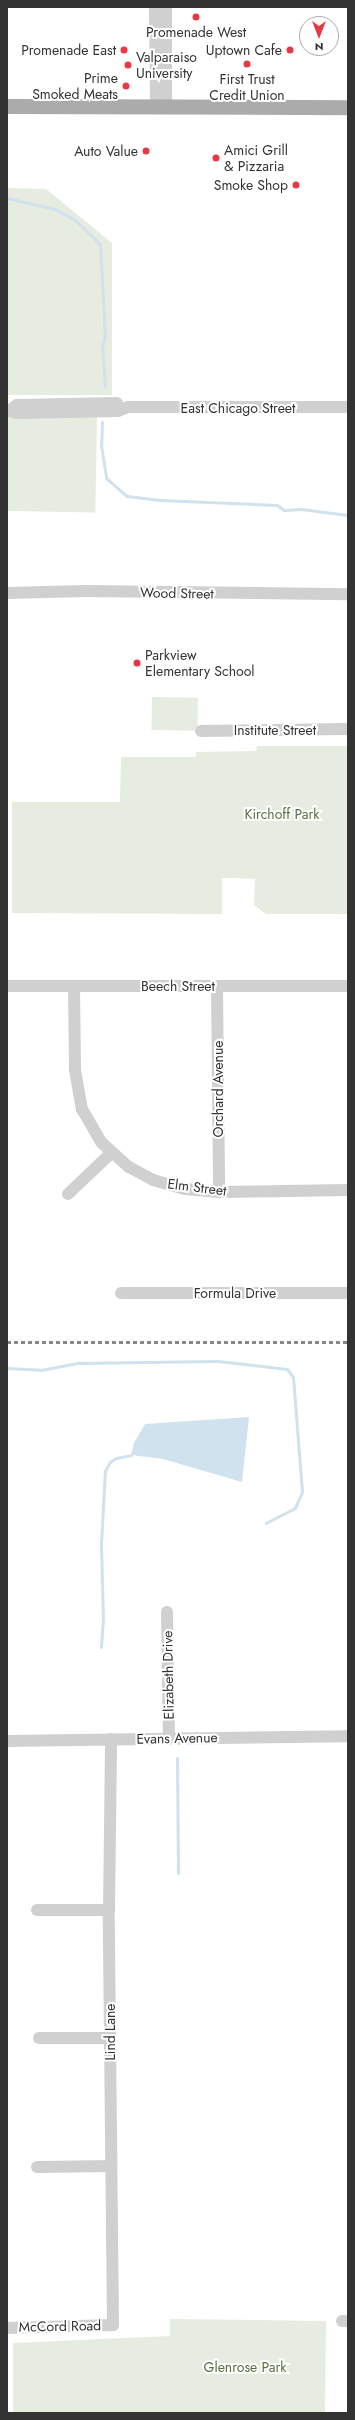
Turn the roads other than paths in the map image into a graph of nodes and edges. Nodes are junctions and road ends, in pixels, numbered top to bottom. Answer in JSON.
{"nodes":[{"id":1,"x":156,"y":7,"type":"edge"},
{"id":2,"x":166,"y":7,"type":"edge"},
{"id":3,"x":7,"y":106,"type":"edge"},
{"id":4,"x":348,"y":106,"type":"edge"},
{"id":5,"x":161,"y":107,"type":"junction"},
{"id":6,"x":348,"y":407,"type":"edge"},
{"id":7,"x":8,"y":410,"type":"edge"},
{"id":8,"x":7,"y":593,"type":"edge"},
{"id":9,"x":348,"y":594,"type":"edge"},
{"id":10,"x":348,"y":729,"type":"edge"},
{"id":11,"x":201,"y":731,"type":"dead end"},
{"id":12,"x":7,"y":986,"type":"edge"},
{"id":13,"x":74,"y":986,"type":"junction"},
{"id":14,"x":348,"y":986,"type":"edge"},
{"id":15,"x":217,"y":987,"type":"junction"},
{"id":16,"x":111,"y":1153,"type":"junction"},
{"id":17,"x":348,"y":1190,"type":"edge"},
{"id":18,"x":219,"y":1192,"type":"junction"},
{"id":19,"x":68,"y":1194,"type":"dead end"},
{"id":20,"x":121,"y":1293,"type":"dead end"},
{"id":21,"x":348,"y":1293,"type":"edge"},
{"id":22,"x":168,"y":1612,"type":"dead end"},
{"id":23,"x":348,"y":1736,"type":"edge"},
{"id":24,"x":169,"y":1738,"type":"junction"},
{"id":25,"x":111,"y":1739,"type":"junction"},
{"id":26,"x":7,"y":1741,"type":"edge"},
{"id":27,"x":37,"y":1910,"type":"dead end"},
{"id":28,"x":110,"y":1910,"type":"junction"},
{"id":29,"x":39,"y":2038,"type":"dead end"},
{"id":30,"x":110,"y":2038,"type":"junction"},
{"id":31,"x":111,"y":2166,"type":"junction"},
{"id":32,"x":37,"y":2167,"type":"dead end"},
{"id":33,"x":113,"y":2325,"type":"joint"},
{"id":34,"x":7,"y":2328,"type":"edge"}],
"edges":[{"from":1,"to":5,"type":"street"},
{"from":2,"to":5,"type":"street"},
{"from":3,"to":5,"type":"main road"},
{"from":4,"to":5,"type":"main road"},
{"from":6,"to":7,"type":"street","name":"East Chicago Street"},
{"from":8,"to":9,"type":"street","name":"Wood Street"},
{"from":10,"to":11,"type":"street","name":"Institute Street"},
{"from":12,"to":13,"type":"street","name":"Beech Street"},
{"from":13,"to":15,"type":"street","name":"Beech Street"},
{"from":13,"to":16,"type":"street","name":"Elm Street"},
{"from":14,"to":15,"type":"street","name":"Beech Street"},
{"from":15,"to":18,"type":"street","name":"Orchard Avenue"},
{"from":16,"to":18,"type":"street","name":"Elm Street"},
{"from":16,"to":19,"type":"street"},
{"from":17,"to":18,"type":"street","name":"Elm Street"},
{"from":20,"to":21,"type":"street","name":"Formula Drive"},
{"from":22,"to":24,"type":"street","name":"Elizabeth Drive"},
{"from":23,"to":24,"type":"street","name":"Evans Avenue"},
{"from":24,"to":25,"type":"street","name":"Evans Avenue"},
{"from":25,"to":26,"type":"street","name":"Evans Avenue"},
{"from":25,"to":28,"type":"street","name":"Lind Lane"},
{"from":27,"to":28,"type":"street"},
{"from":28,"to":30,"type":"street","name":"Lind Lane"},
{"from":29,"to":30,"type":"street"},
{"from":30,"to":31,"type":"street","name":"Lind Lane"},
{"from":31,"to":32,"type":"street"},
{"from":31,"to":33,"type":"street","name":"Lind Lane"},
{"from":33,"to":34,"type":"street","name":"McCord Road"}]}
